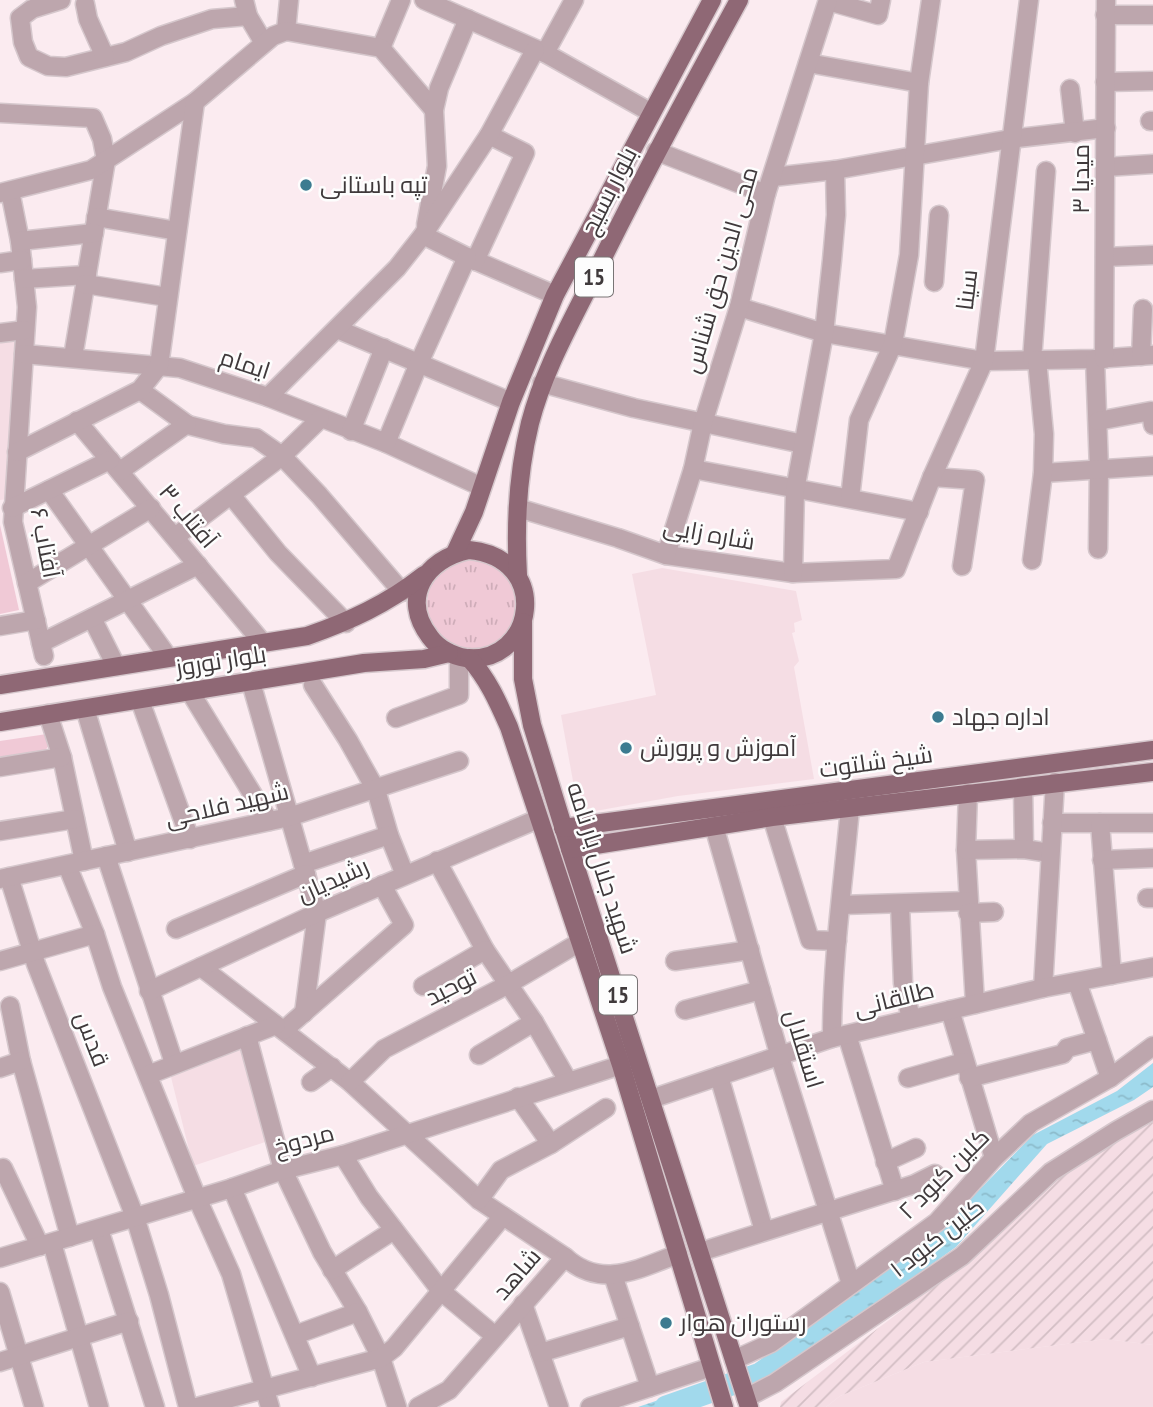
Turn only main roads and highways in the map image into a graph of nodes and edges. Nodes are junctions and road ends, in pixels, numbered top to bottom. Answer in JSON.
{"nodes":[{"id":1,"x":712,"y":0,"type":"edge"},
{"id":2,"x":739,"y":0,"type":"edge"},
{"id":3,"x":508,"y":410,"type":"junction"},
{"id":4,"x":530,"y":424,"type":"junction"},
{"id":5,"x":455,"y":553,"type":"junction"},
{"id":6,"x":424,"y":575,"type":"junction"},
{"id":7,"x":518,"y":575,"type":"junction"},
{"id":8,"x":523,"y":622,"type":"junction"},
{"id":9,"x":459,"y":656,"type":"junction"},
{"id":10,"x":0,"y":685,"type":"edge"},
{"id":11,"x":524,"y":686,"type":"junction"},
{"id":12,"x":496,"y":696,"type":"junction"},
{"id":13,"x":0,"y":722,"type":"edge"},
{"id":14,"x":1153,"y":750,"type":"edge"},
{"id":15,"x":1153,"y":772,"type":"edge"},
{"id":16,"x":563,"y":828,"type":"junction"},
{"id":17,"x":569,"y":849,"type":"junction"},
{"id":18,"x":746,"y":1398,"type":"edge"},
{"id":19,"x":722,"y":1404,"type":"edge"}],
"edges":[{"from":1,"to":3,"type":"main road","name":"بلوار بسیج","number":"15"},
{"from":2,"to":4,"type":"main road","name":"بلوار بسیج","number":"15"},
{"from":3,"to":4,"type":"main road"},
{"from":3,"to":5,"type":"main road","name":"بلوار بسیج","number":"15"},
{"from":4,"to":7,"type":"main road","name":"بلوار بسیج","number":"15"},
{"from":5,"to":6,"type":"main road","number":"15"},
{"from":5,"to":7,"type":"main road"},
{"from":6,"to":9,"type":"main road","number":"15"},
{"from":6,"to":10,"type":"main road","name":"بلوار نوروز"},
{"from":7,"to":8,"type":"main road","number":"15"},
{"from":8,"to":9,"type":"main road"},
{"from":8,"to":11,"type":"main road","name":"شهید جلال بار نامه","number":"15"},
{"from":9,"to":12,"type":"main road","name":"شهید جلال بار نامه","number":"15"},
{"from":9,"to":13,"type":"main road","name":"بلوار نوروز"},
{"from":11,"to":12,"type":"main road"},
{"from":11,"to":16,"type":"main road","name":"شهید جلال بار نامه","number":"15"},
{"from":12,"to":19,"type":"main road","name":"شهید جلال بار نامه","number":"15"},
{"from":14,"to":16,"type":"main road","name":"شیخ شلتوت"},
{"from":15,"to":17,"type":"main road","name":"شیخ شلتوت"},
{"from":16,"to":17,"type":"main road","name":"شهید جلال بار نامه","number":"15"},
{"from":17,"to":18,"type":"main road","name":"شهید جلال بار نامه","number":"15"}]}
